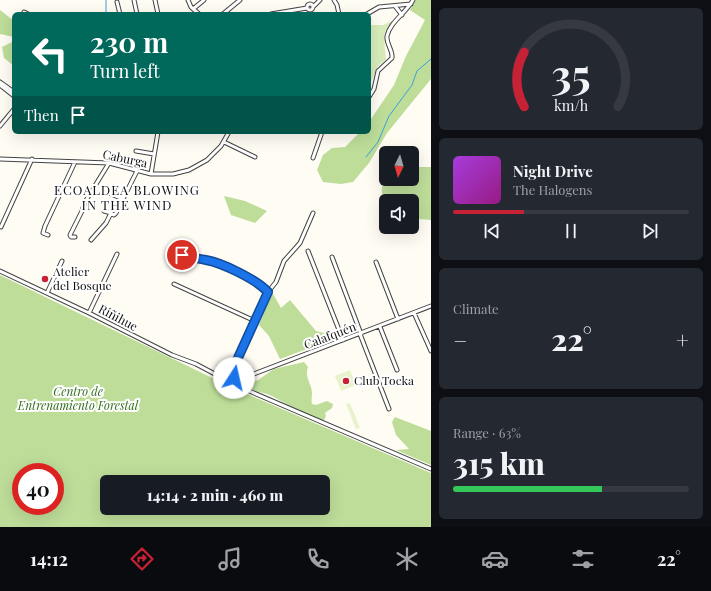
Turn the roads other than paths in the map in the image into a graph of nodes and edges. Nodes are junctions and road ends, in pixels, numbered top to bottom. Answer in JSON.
{"nodes":[{"id":1,"x":133,"y":0,"type":"edge"},
{"id":2,"x":155,"y":0,"type":"edge"},
{"id":3,"x":188,"y":0,"type":"edge"},
{"id":4,"x":204,"y":0,"type":"edge"},
{"id":5,"x":240,"y":0,"type":"edge"},
{"id":6,"x":320,"y":0,"type":"edge"},
{"id":7,"x":334,"y":0,"type":"edge"},
{"id":8,"x":117,"y":2,"type":"dead end"},
{"id":9,"x":412,"y":2,"type":"edge"},
{"id":10,"x":394,"y":5,"type":"junction"},
{"id":11,"x":193,"y":9,"type":"junction"},
{"id":12,"x":120,"y":12,"type":"edge"},
{"id":13,"x":136,"y":12,"type":"edge"},
{"id":14,"x":158,"y":12,"type":"edge"},
{"id":15,"x":197,"y":12,"type":"edge"},
{"id":16,"x":226,"y":12,"type":"edge"},
{"id":17,"x":283,"y":12,"type":"edge"},
{"id":18,"x":339,"y":12,"type":"edge"},
{"id":19,"x":370,"y":12,"type":"edge"},
{"id":20,"x":402,"y":15,"type":"junction"},
{"id":21,"x":0,"y":82,"type":"edge"},
{"id":22,"x":0,"y":85,"type":"edge"},
{"id":23,"x":12,"y":91,"type":"edge"},
{"id":24,"x":12,"y":94,"type":"edge"},
{"id":25,"x":371,"y":94,"type":"edge"},
{"id":26,"x":12,"y":111,"type":"edge"},
{"id":27,"x":0,"y":126,"type":"edge"},
{"id":28,"x":158,"y":134,"type":"edge"},
{"id":29,"x":228,"y":134,"type":"edge"},
{"id":30,"x":321,"y":134,"type":"edge"},
{"id":31,"x":224,"y":142,"type":"junction"},
{"id":32,"x":136,"y":151,"type":"dead end"},
{"id":33,"x":154,"y":154,"type":"junction"},
{"id":34,"x":255,"y":157,"type":"dead end"},
{"id":35,"x":313,"y":158,"type":"dead end"},
{"id":36,"x":0,"y":159,"type":"edge"},
{"id":37,"x":32,"y":159,"type":"junction"},
{"id":38,"x":75,"y":162,"type":"junction"},
{"id":39,"x":109,"y":163,"type":"junction"},
{"id":40,"x":137,"y":170,"type":"junction"},
{"id":41,"x":151,"y":174,"type":"junction"},
{"id":42,"x":109,"y":193,"type":"dead end"},
{"id":43,"x":123,"y":199,"type":"junction"},
{"id":44,"x":104,"y":211,"type":"dead end"},
{"id":45,"x":110,"y":213,"type":"junction"},
{"id":46,"x":313,"y":214,"type":"dead end"},
{"id":47,"x":1,"y":226,"type":"dead end"},
{"id":48,"x":48,"y":235,"type":"dead end"},
{"id":49,"x":75,"y":237,"type":"dead end"},
{"id":50,"x":91,"y":240,"type":"dead end"},
{"id":51,"x":308,"y":251,"type":"dead end"},
{"id":52,"x":117,"y":254,"type":"dead end"},
{"id":53,"x":182,"y":255,"type":"dead end"},
{"id":54,"x":332,"y":257,"type":"dead end"},
{"id":55,"x":62,"y":261,"type":"dead end"},
{"id":56,"x":376,"y":262,"type":"dead end"},
{"id":57,"x":0,"y":271,"type":"edge"},
{"id":58,"x":174,"y":284,"type":"dead end"},
{"id":59,"x":268,"y":292,"type":"junction"},
{"id":60,"x":47,"y":293,"type":"junction"},
{"id":61,"x":431,"y":306,"type":"edge"},
{"id":62,"x":89,"y":313,"type":"junction"},
{"id":63,"x":414,"y":313,"type":"junction"},
{"id":64,"x":398,"y":319,"type":"junction"},
{"id":65,"x":255,"y":321,"type":"junction"},
{"id":66,"x":380,"y":327,"type":"junction"},
{"id":67,"x":361,"y":334,"type":"junction"},
{"id":68,"x":344,"y":340,"type":"junction"},
{"id":69,"x":431,"y":351,"type":"edge"},
{"id":70,"x":396,"y":370,"type":"dead end"},
{"id":71,"x":232,"y":377,"type":"junction"},
{"id":72,"x":235,"y":380,"type":"junction"},
{"id":73,"x":228,"y":381,"type":"junction"},
{"id":74,"x":233,"y":384,"type":"junction"},
{"id":75,"x":389,"y":409,"type":"dead end"},
{"id":76,"x":431,"y":469,"type":"edge"}],
"edges":[{"from":1,"to":13,"type":"street"},
{"from":2,"to":14,"type":"street"},
{"from":3,"to":11,"type":"street"},
{"from":4,"to":11,"type":"street"},
{"from":5,"to":16,"type":"street"},
{"from":6,"to":17,"type":"street"},
{"from":7,"to":18,"type":"street"},
{"from":8,"to":12,"type":"street"},
{"from":9,"to":10,"type":"street"},
{"from":9,"to":20,"type":"street"},
{"from":10,"to":19,"type":"street"},
{"from":10,"to":20,"type":"street"},
{"from":11,"to":15,"type":"street"},
{"from":20,"to":25,"type":"street"},
{"from":21,"to":23,"type":"street"},
{"from":22,"to":24,"type":"street"},
{"from":26,"to":27,"type":"street"},
{"from":28,"to":33,"type":"street"},
{"from":29,"to":31,"type":"street","name":"Caburga"},
{"from":30,"to":35,"type":"street"},
{"from":31,"to":34,"type":"street"},
{"from":31,"to":41,"type":"street","name":"Caburga"},
{"from":32,"to":33,"type":"street"},
{"from":33,"to":41,"type":"street"},
{"from":36,"to":37,"type":"street","name":"Caburga"},
{"from":37,"to":38,"type":"street","name":"Caburga"},
{"from":37,"to":47,"type":"street"},
{"from":38,"to":39,"type":"street","name":"Caburga"},
{"from":38,"to":48,"type":"street"},
{"from":39,"to":40,"type":"street","name":"Caburga"},
{"from":39,"to":49,"type":"street"},
{"from":40,"to":41,"type":"street","name":"Caburga"},
{"from":40,"to":43,"type":"street"},
{"from":42,"to":43,"type":"street"},
{"from":43,"to":45,"type":"street"},
{"from":44,"to":45,"type":"street"},
{"from":45,"to":50,"type":"street"},
{"from":46,"to":59,"type":"street"},
{"from":51,"to":68,"type":"street"},
{"from":52,"to":62,"type":"street"},
{"from":53,"to":59,"type":"street"},
{"from":54,"to":67,"type":"street"},
{"from":55,"to":60,"type":"street"},
{"from":56,"to":64,"type":"street"},
{"from":57,"to":60,"type":"street","name":"Riñihue"},
{"from":58,"to":65,"type":"street"},
{"from":59,"to":65,"type":"street"},
{"from":60,"to":62,"type":"street","name":"Riñihue"},
{"from":61,"to":63,"type":"street","name":"Calafquén"},
{"from":62,"to":73,"type":"street","name":"Riñihue"},
{"from":63,"to":64,"type":"street","name":"Calafquén"},
{"from":63,"to":69,"type":"street"},
{"from":64,"to":66,"type":"street","name":"Calafquén"},
{"from":65,"to":71,"type":"street"},
{"from":66,"to":67,"type":"street","name":"Calafquén"},
{"from":66,"to":70,"type":"street"},
{"from":67,"to":68,"type":"street","name":"Calafquén"},
{"from":67,"to":75,"type":"street"},
{"from":68,"to":72,"type":"street","name":"Calafquén"},
{"from":71,"to":72,"type":"street"},
{"from":71,"to":73,"type":"street"},
{"from":72,"to":74,"type":"street"},
{"from":73,"to":74,"type":"street","name":"Riñihue"},
{"from":74,"to":76,"type":"street","name":"Riñihue"}]}
